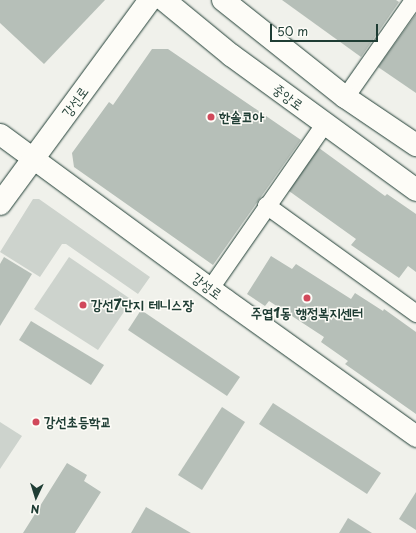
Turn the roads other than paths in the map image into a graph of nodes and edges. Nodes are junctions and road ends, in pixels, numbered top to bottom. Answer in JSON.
{"nodes":[{"id":1,"x":150,"y":0,"type":"edge"},
{"id":2,"x":164,"y":0,"type":"edge"},
{"id":3,"x":223,"y":0,"type":"edge"},
{"id":4,"x":413,"y":0,"type":"edge"},
{"id":5,"x":344,"y":97,"type":"junction"},
{"id":6,"x":324,"y":124,"type":"junction"},
{"id":7,"x":0,"y":134,"type":"edge"},
{"id":8,"x":416,"y":145,"type":"edge"},
{"id":9,"x":32,"y":159,"type":"junction"},
{"id":10,"x":416,"y":190,"type":"edge"},
{"id":11,"x":0,"y":204,"type":"edge"},
{"id":12,"x":266,"y":205,"type":"junction"},
{"id":13,"x":210,"y":288,"type":"junction"},
{"id":14,"x":416,"y":313,"type":"edge"},
{"id":15,"x":416,"y":436,"type":"edge"}],
"edges":[{"from":1,"to":9,"type":"main road","name":"강선로"},
{"from":2,"to":6,"type":"main road","name":"중앙로"},
{"from":3,"to":5,"type":"main road"},
{"from":4,"to":5,"type":"street"},
{"from":5,"to":8,"type":"main road"},
{"from":6,"to":10,"type":"main road","name":"중앙로"},
{"from":6,"to":12,"type":"street"},
{"from":7,"to":9,"type":"street","name":"강성로"},
{"from":9,"to":11,"type":"main road","name":"강선로"},
{"from":9,"to":13,"type":"street","name":"강성로"},
{"from":12,"to":13,"type":"street"},
{"from":12,"to":14,"type":"street"},
{"from":13,"to":15,"type":"street","name":"강성로"}]}
